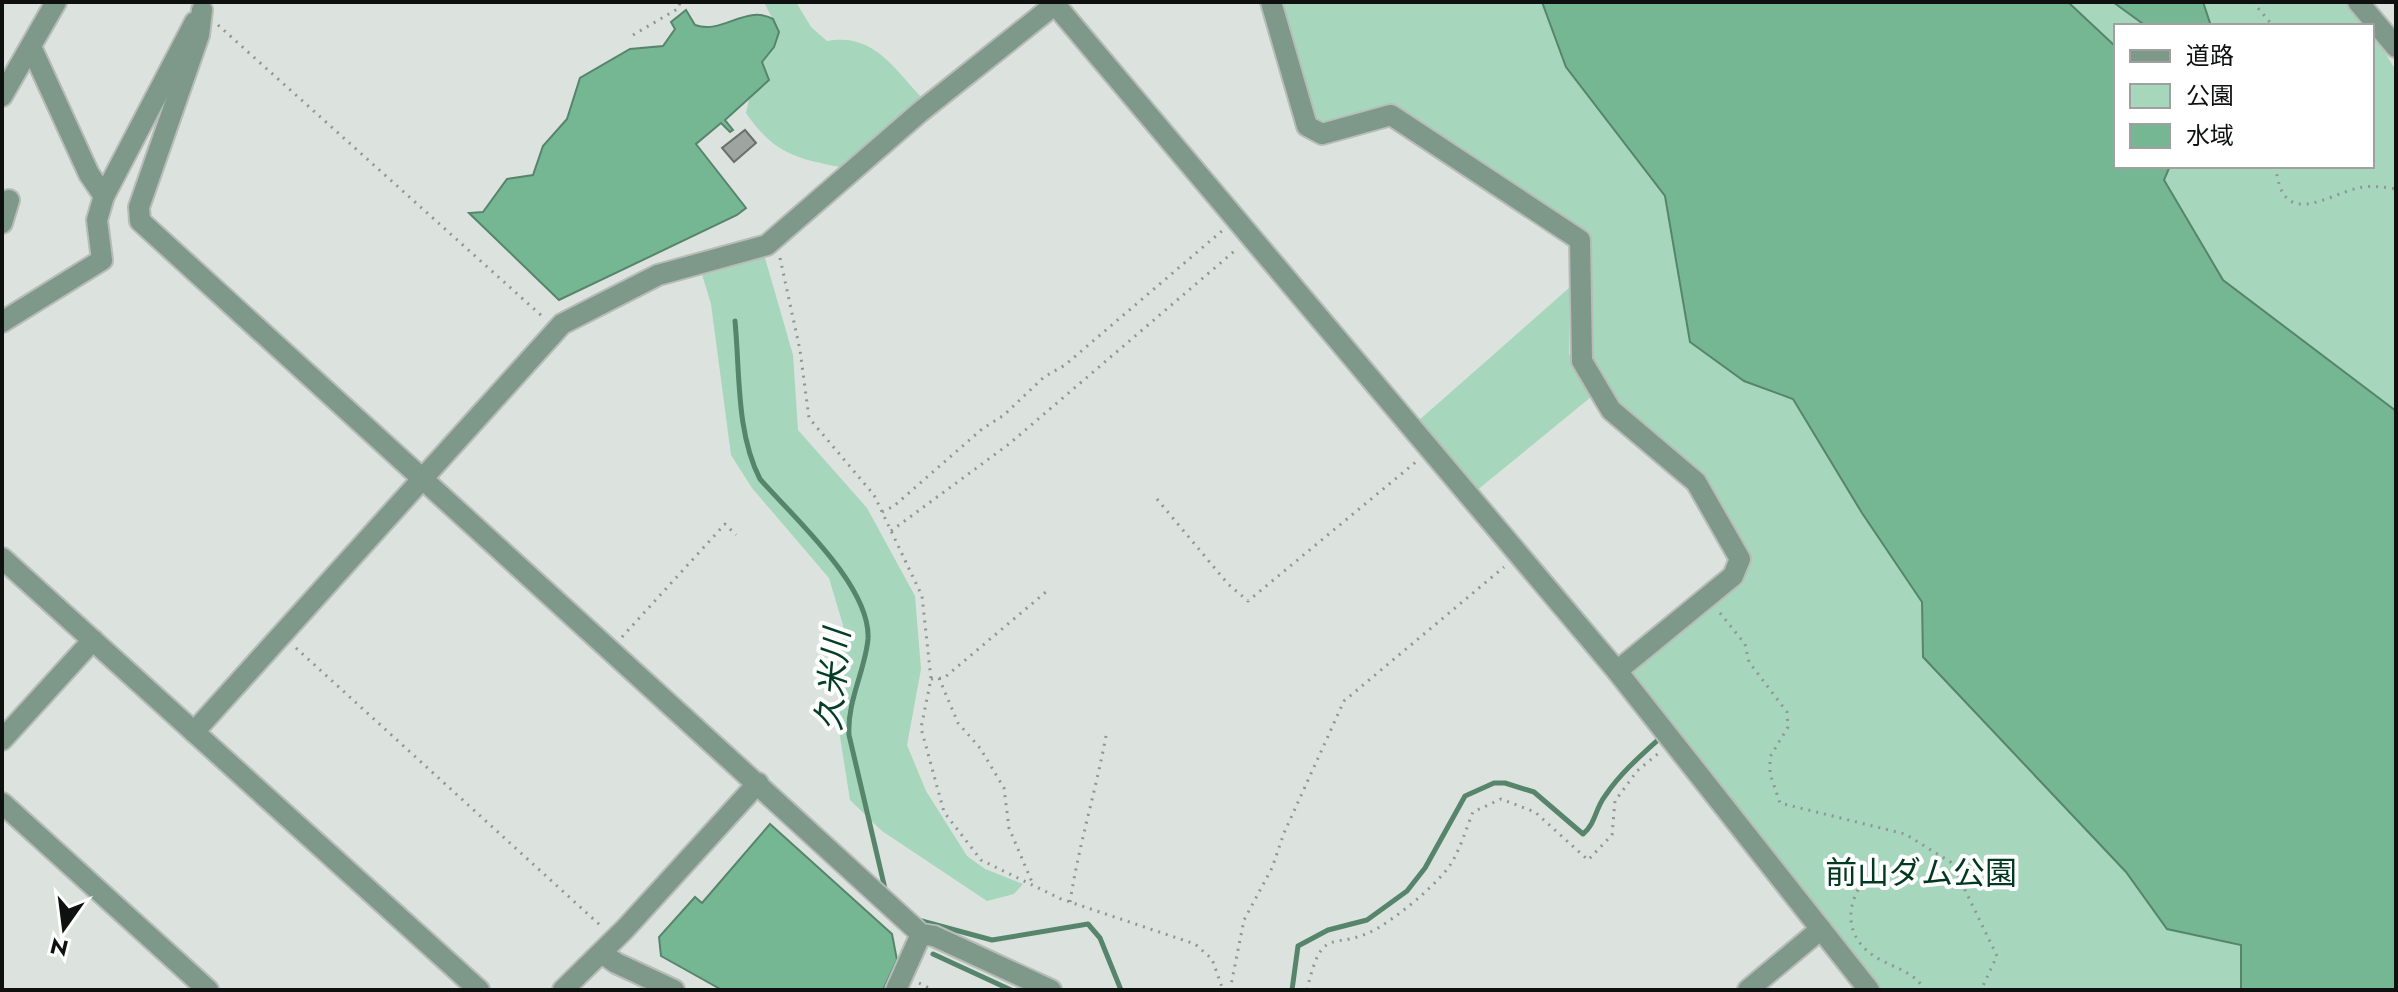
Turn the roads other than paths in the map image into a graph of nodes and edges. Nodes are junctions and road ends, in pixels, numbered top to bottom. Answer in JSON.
{"nodes":[{"id":1,"x":56,"y":2,"type":"edge"},
{"id":2,"x":1271,"y":2,"type":"edge"},
{"id":3,"x":2358,"y":2,"type":"edge"},
{"id":4,"x":1055,"y":3,"type":"edge"},
{"id":5,"x":204,"y":6,"type":"edge"},
{"id":6,"x":2396,"y":47,"type":"edge"},
{"id":7,"x":32,"y":49,"type":"junction"},
{"id":8,"x":2,"y":96,"type":"edge"},
{"id":9,"x":104,"y":196,"type":"junction"},
{"id":10,"x":9,"y":200,"type":"dead end"},
{"id":11,"x":2,"y":223,"type":"edge"},
{"id":12,"x":2,"y":322,"type":"edge"},
{"id":13,"x":423,"y":480,"type":"junction"},
{"id":14,"x":2,"y":558,"type":"edge"},
{"id":15,"x":93,"y":640,"type":"junction"},
{"id":16,"x":1617,"y":671,"type":"junction"},
{"id":17,"x":194,"y":732,"type":"junction"},
{"id":18,"x":2,"y":740,"type":"edge"},
{"id":19,"x":758,"y":783,"type":"junction"},
{"id":20,"x":2,"y":803,"type":"edge"},
{"id":21,"x":1821,"y":929,"type":"junction"},
{"id":22,"x":921,"y":934,"type":"junction"},
{"id":23,"x":609,"y":946,"type":"junction"},
{"id":24,"x":208,"y":990,"type":"edge"},
{"id":25,"x":479,"y":990,"type":"edge"},
{"id":26,"x":563,"y":990,"type":"edge"},
{"id":27,"x":674,"y":990,"type":"edge"},
{"id":28,"x":896,"y":990,"type":"edge"},
{"id":29,"x":1051,"y":990,"type":"edge"},
{"id":30,"x":1748,"y":990,"type":"edge"},
{"id":31,"x":1869,"y":990,"type":"edge"}],
"edges":[{"from":1,"to":7,"type":"street"},
{"from":2,"to":16,"type":"street"},
{"from":3,"to":6,"type":"street"},
{"from":4,"to":13,"type":"street"},
{"from":4,"to":16,"type":"street"},
{"from":5,"to":9,"type":"street"},
{"from":5,"to":13,"type":"street"},
{"from":7,"to":8,"type":"street"},
{"from":7,"to":9,"type":"street"},
{"from":9,"to":12,"type":"street"},
{"from":10,"to":11,"type":"street"},
{"from":13,"to":17,"type":"street"},
{"from":13,"to":19,"type":"street"},
{"from":14,"to":15,"type":"street"},
{"from":15,"to":17,"type":"street"},
{"from":15,"to":18,"type":"street"},
{"from":16,"to":21,"type":"street"},
{"from":17,"to":25,"type":"street"},
{"from":19,"to":22,"type":"street"},
{"from":19,"to":23,"type":"street"},
{"from":20,"to":24,"type":"street"},
{"from":21,"to":30,"type":"street"},
{"from":21,"to":31,"type":"street"},
{"from":22,"to":28,"type":"street"},
{"from":22,"to":29,"type":"street"},
{"from":23,"to":26,"type":"street"},
{"from":23,"to":27,"type":"street"}]}
